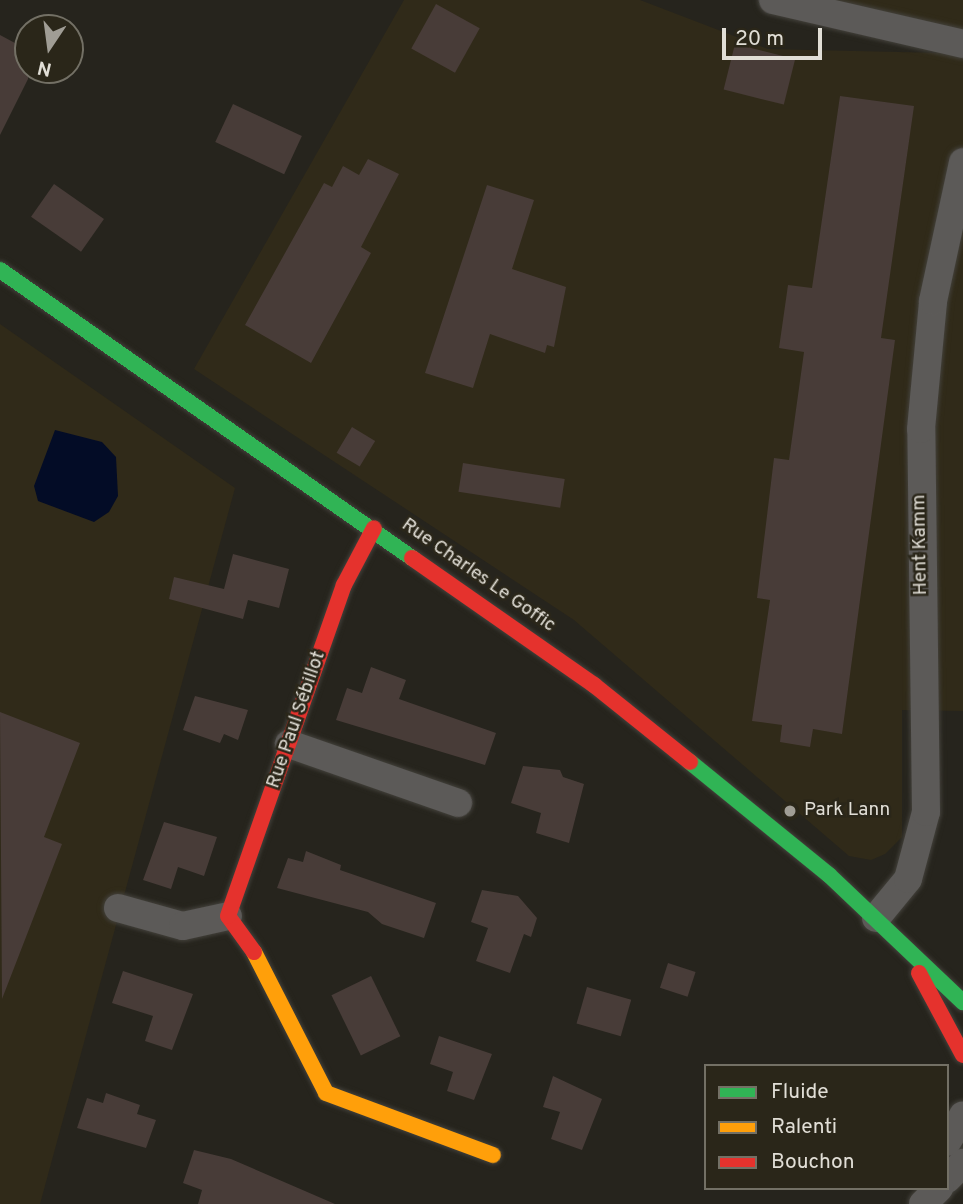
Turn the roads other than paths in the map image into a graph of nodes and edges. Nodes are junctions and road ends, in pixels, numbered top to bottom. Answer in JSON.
{"nodes":[{"id":1,"x":773,"y":0,"type":"edge"},
{"id":2,"x":963,"y":44,"type":"edge"},
{"id":3,"x":963,"y":162,"type":"edge"},
{"id":4,"x":0,"y":270,"type":"edge"},
{"id":5,"x":374,"y":528,"type":"junction"},
{"id":6,"x":289,"y":744,"type":"junction"},
{"id":7,"x":458,"y":803,"type":"dead end"},
{"id":8,"x":118,"y":908,"type":"dead end"},
{"id":9,"x":228,"y":916,"type":"junction"},
{"id":10,"x":876,"y":918,"type":"junction"},
{"id":11,"x":908,"y":949,"type":"junction"},
{"id":12,"x":963,"y":1002,"type":"edge"},
{"id":13,"x":963,"y":1055,"type":"edge"},
{"id":14,"x":963,"y":1115,"type":"edge"},
{"id":15,"x":949,"y":1139,"type":"edge"},
{"id":16,"x":493,"y":1155,"type":"dead end"},
{"id":17,"x":963,"y":1163,"type":"edge"},
{"id":18,"x":949,"y":1177,"type":"edge"},
{"id":19,"x":937,"y":1190,"type":"edge"},
{"id":20,"x":923,"y":1204,"type":"edge"}],
"edges":[{"from":1,"to":2,"type":"street"},
{"from":3,"to":10,"type":"street","name":"Hent Kamm"},
{"from":4,"to":5,"type":"street","name":"Rue Charles Le Goffic"},
{"from":5,"to":6,"type":"street","name":"Rue Paul Sébillot"},
{"from":5,"to":10,"type":"street","name":"Rue Charles Le Goffic"},
{"from":6,"to":7,"type":"street"},
{"from":6,"to":9,"type":"street","name":"Rue Paul Sébillot"},
{"from":8,"to":9,"type":"street"},
{"from":9,"to":16,"type":"street"},
{"from":10,"to":11,"type":"street","name":"Rue Charles Le Goffic"},
{"from":11,"to":12,"type":"street","name":"Rue Charles Le Goffic"},
{"from":11,"to":13,"type":"street","name":"Rue Charles Le Goffic"},
{"from":14,"to":15,"type":"street"},
{"from":17,"to":18,"type":"street"},
{"from":19,"to":20,"type":"street"}]}
